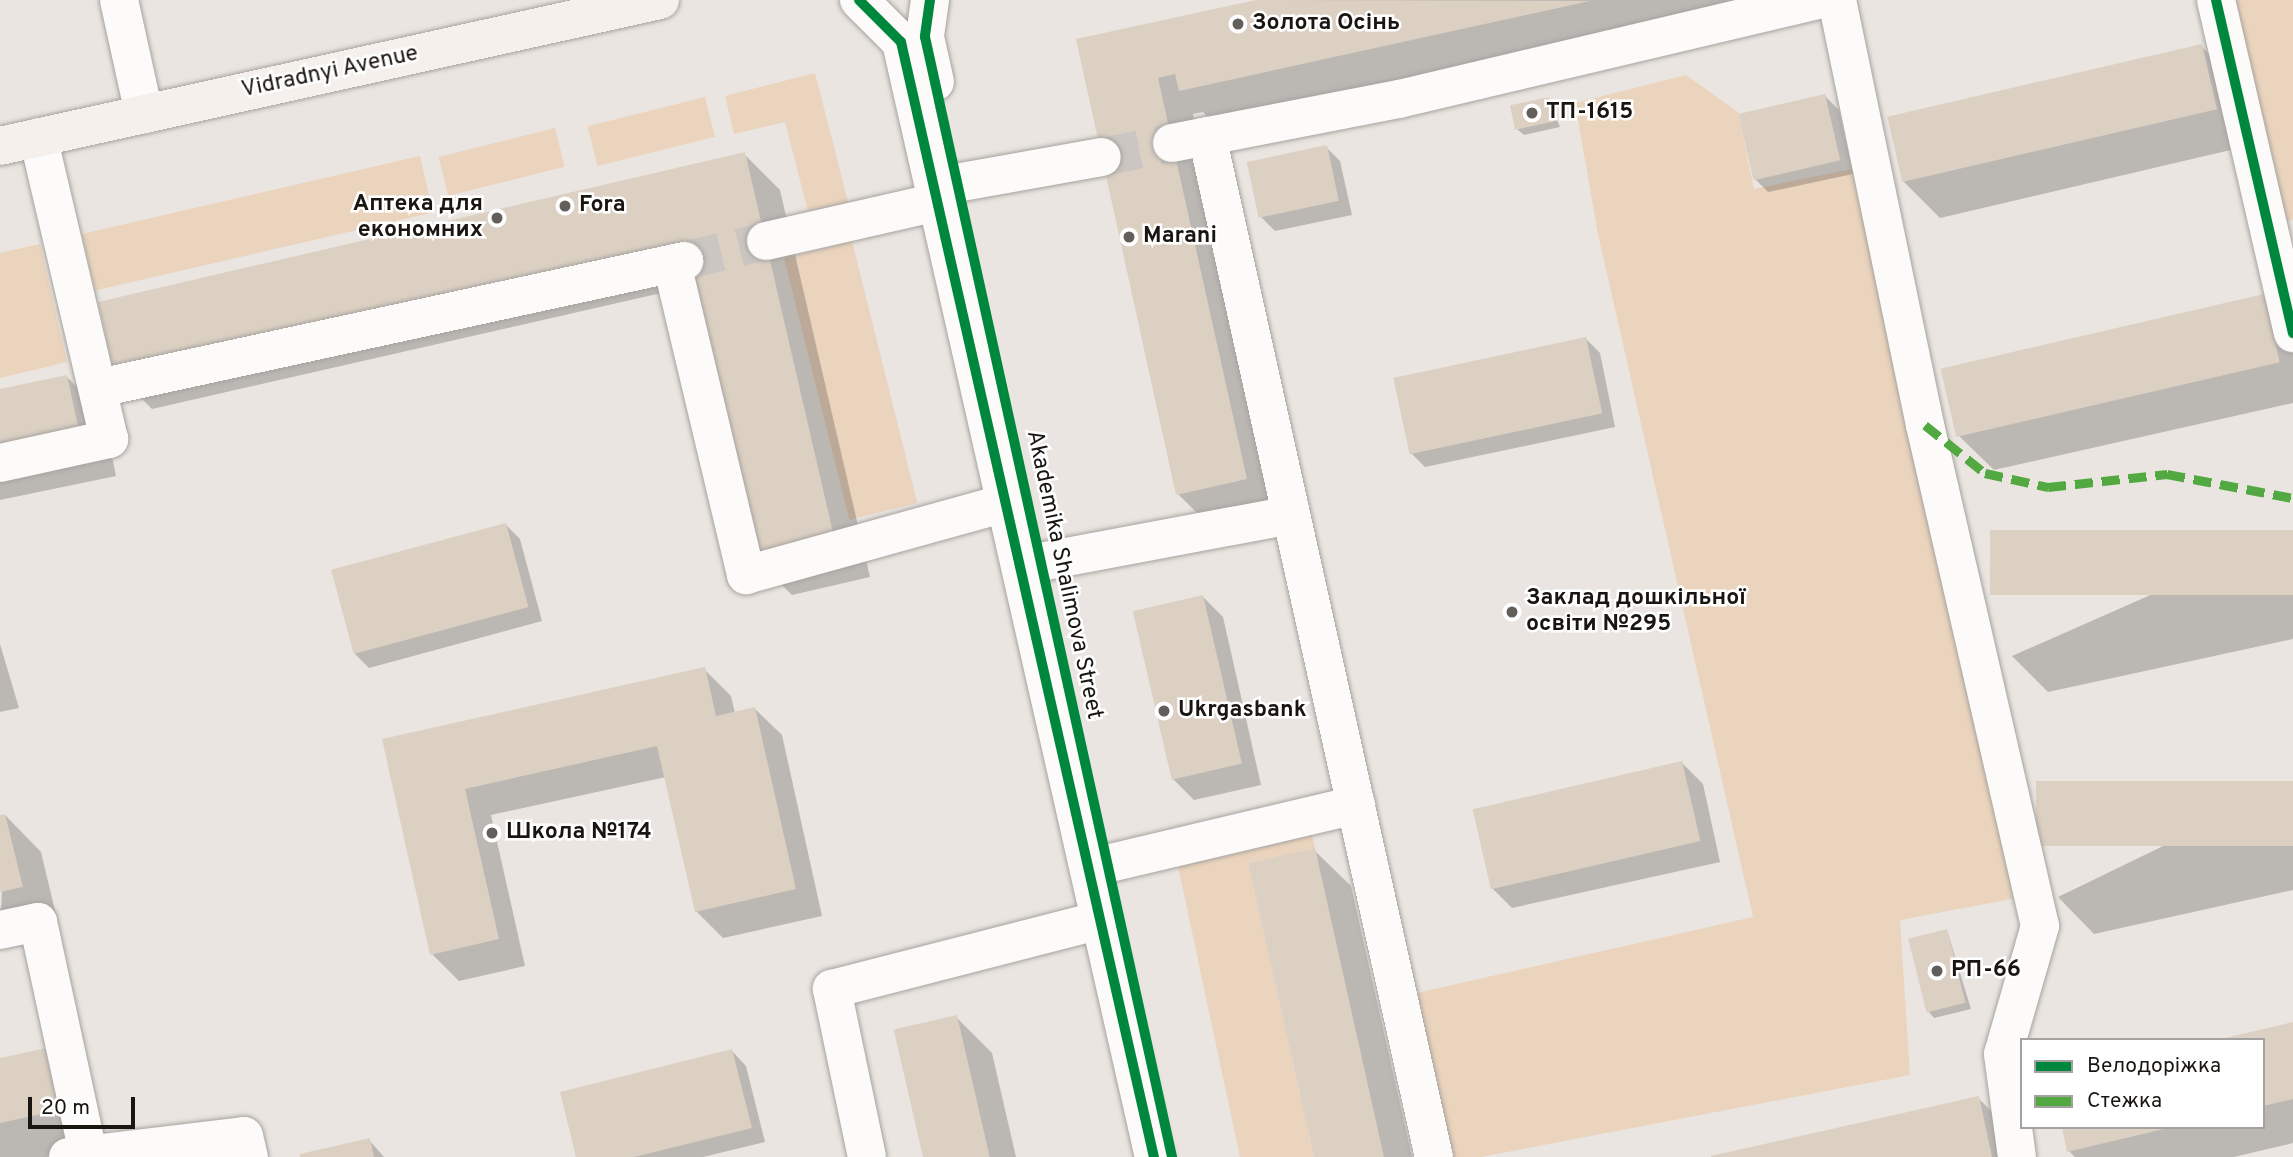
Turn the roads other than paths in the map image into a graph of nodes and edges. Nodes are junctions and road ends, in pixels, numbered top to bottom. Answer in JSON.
{"nodes":[{"id":1,"x":119,"y":0,"type":"edge"},
{"id":2,"x":660,"y":0,"type":"edge"},
{"id":3,"x":859,"y":0,"type":"edge"},
{"id":4,"x":930,"y":0,"type":"edge"},
{"id":5,"x":1837,"y":0,"type":"edge"},
{"id":6,"x":2216,"y":0,"type":"edge"},
{"id":7,"x":1801,"y":2,"type":"edge"},
{"id":8,"x":144,"y":114,"type":"junction"},
{"id":9,"x":38,"y":137,"type":"junction"},
{"id":10,"x":0,"y":146,"type":"edge"},
{"id":11,"x":1102,"y":157,"type":"tunnel mouth"},
{"id":12,"x":947,"y":193,"type":"junction"},
{"id":13,"x":766,"y":241,"type":"tunnel mouth"},
{"id":14,"x":2293,"y":333,"type":"edge"},
{"id":15,"x":99,"y":388,"type":"junction"},
{"id":16,"x":0,"y":463,"type":"edge"},
{"id":17,"x":1009,"y":502,"type":"junction"},
{"id":18,"x":1291,"y":515,"type":"junction"},
{"id":19,"x":1040,"y":562,"type":"junction"},
{"id":20,"x":1356,"y":805,"type":"junction"},
{"id":21,"x":1106,"y":864,"type":"junction"},
{"id":22,"x":1100,"y":920,"type":"junction"},
{"id":23,"x":0,"y":930,"type":"edge"},
{"id":24,"x":81,"y":1156,"type":"edge"},
{"id":25,"x":249,"y":1157,"type":"edge"},
{"id":26,"x":867,"y":1157,"type":"edge"},
{"id":27,"x":1154,"y":1157,"type":"edge"},
{"id":28,"x":1172,"y":1157,"type":"edge"},
{"id":29,"x":1434,"y":1157,"type":"edge"},
{"id":30,"x":2017,"y":1157,"type":"edge"}],
"edges":[{"from":1,"to":8,"type":"street"},
{"from":2,"to":8,"type":"main road","name":"Vidradnyi Avenue"},
{"from":3,"to":12,"type":"street","name":"Akademika Shalimova Street"},
{"from":4,"to":12,"type":"street","name":"Akademika Shalimova Street"},
{"from":5,"to":30,"type":"street"},
{"from":6,"to":14,"type":"street"},
{"from":7,"to":18,"type":"street"},
{"from":8,"to":9,"type":"main road","name":"Vidradnyi Avenue"},
{"from":9,"to":10,"type":"main road","name":"Vidradnyi Avenue"},
{"from":9,"to":15,"type":"street"},
{"from":11,"to":12,"type":"street"},
{"from":12,"to":13,"type":"street"},
{"from":12,"to":17,"type":"street","name":"Akademika Shalimova Street"},
{"from":12,"to":19,"type":"street","name":"Akademika Shalimova Street"},
{"from":15,"to":16,"type":"street"},
{"from":15,"to":17,"type":"street"},
{"from":17,"to":22,"type":"street","name":"Akademika Shalimova Street"},
{"from":18,"to":19,"type":"street"},
{"from":18,"to":20,"type":"street"},
{"from":19,"to":21,"type":"street","name":"Akademika Shalimova Street"},
{"from":20,"to":21,"type":"street"},
{"from":20,"to":29,"type":"street"},
{"from":21,"to":28,"type":"street","name":"Akademika Shalimova Street"},
{"from":22,"to":26,"type":"street"},
{"from":22,"to":27,"type":"street","name":"Akademika Shalimova Street"},
{"from":23,"to":24,"type":"street"},
{"from":24,"to":25,"type":"street"}]}
